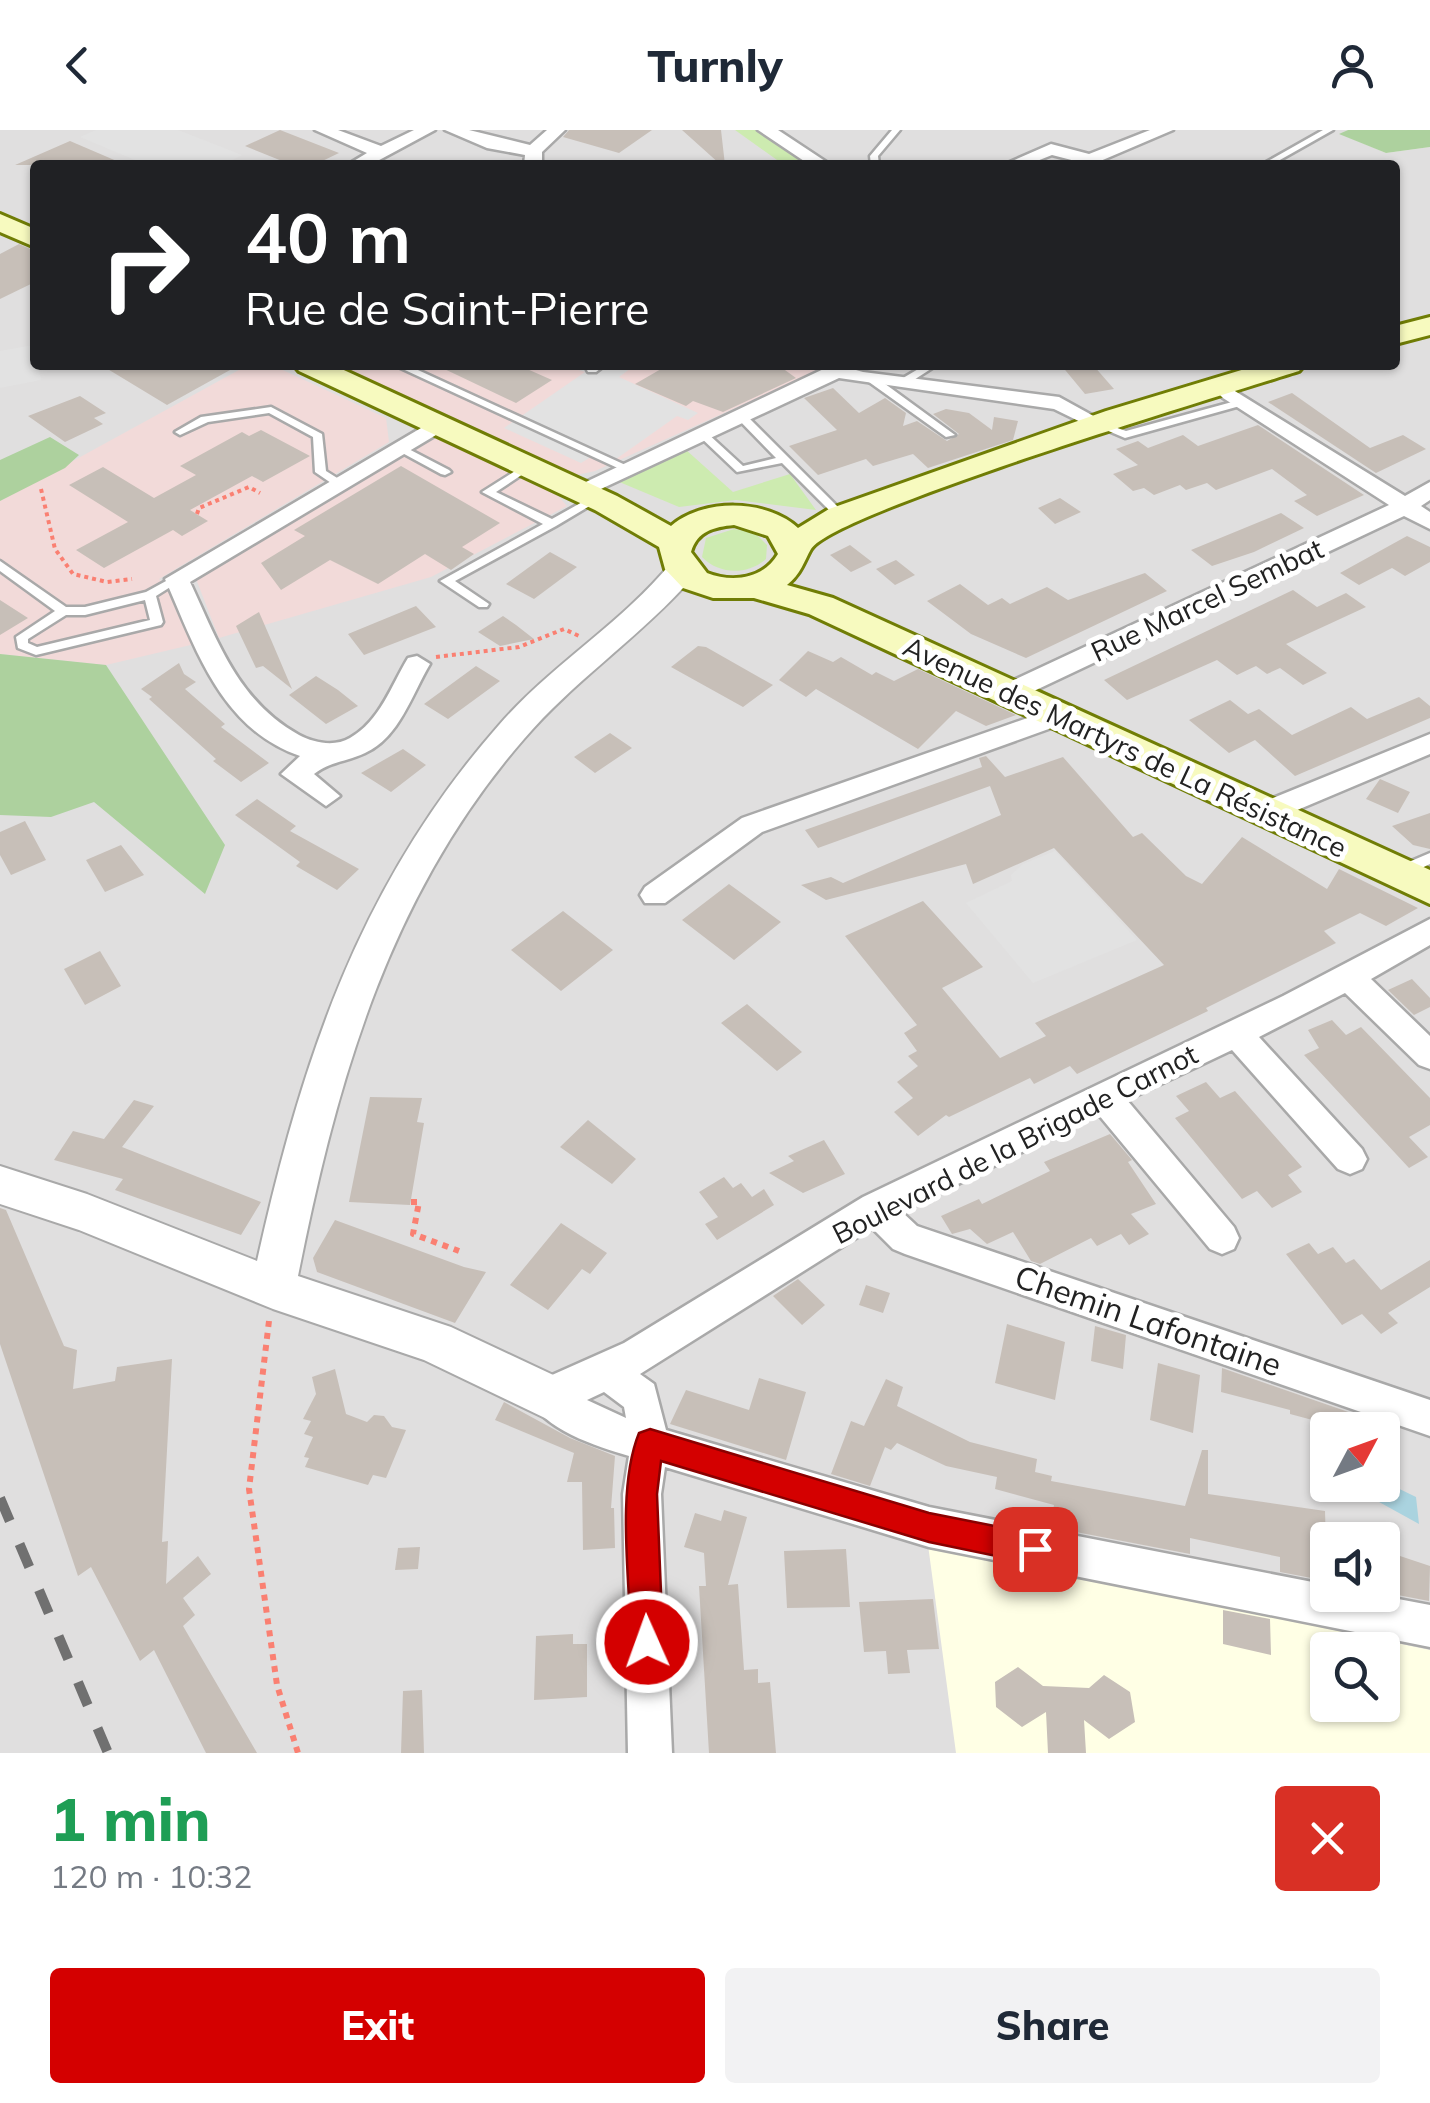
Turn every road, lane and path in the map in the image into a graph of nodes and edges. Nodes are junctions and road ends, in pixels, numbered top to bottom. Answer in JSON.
{"nodes":[{"id":1,"x":323,"y":130,"type":"edge"},
{"id":2,"x":427,"y":130,"type":"edge"},
{"id":3,"x":453,"y":130,"type":"edge"},
{"id":4,"x":511,"y":130,"type":"edge"},
{"id":5,"x":558,"y":130,"type":"edge"},
{"id":6,"x":766,"y":130,"type":"edge"},
{"id":7,"x":896,"y":130,"type":"edge"},
{"id":8,"x":1165,"y":130,"type":"edge"},
{"id":9,"x":1329,"y":130,"type":"edge"},
{"id":10,"x":493,"y":144,"type":"junction"},
{"id":11,"x":381,"y":152,"type":"junction"},
{"id":12,"x":533,"y":158,"type":"edge"},
{"id":13,"x":366,"y":160,"type":"edge"},
{"id":14,"x":492,"y":160,"type":"edge"},
{"id":15,"x":814,"y":160,"type":"edge"},
{"id":16,"x":874,"y":160,"type":"edge"},
{"id":17,"x":1025,"y":160,"type":"edge"},
{"id":18,"x":1090,"y":160,"type":"edge"},
{"id":19,"x":1090,"y":160,"type":"edge"},
{"id":20,"x":1274,"y":160,"type":"edge"},
{"id":21,"x":0,"y":222,"type":"edge"},
{"id":22,"x":30,"y":236,"type":"edge"},
{"id":23,"x":1430,"y":326,"type":"edge"},
{"id":24,"x":1400,"y":334,"type":"edge"},
{"id":25,"x":320,"y":370,"type":"edge"},
{"id":26,"x":410,"y":370,"type":"edge"},
{"id":27,"x":831,"y":370,"type":"edge"},
{"id":28,"x":845,"y":370,"type":"edge"},
{"id":29,"x":924,"y":370,"type":"edge"},
{"id":30,"x":1273,"y":370,"type":"edge"},
{"id":31,"x":873,"y":380,"type":"junction"},
{"id":32,"x":902,"y":384,"type":"junction"},
{"id":33,"x":1237,"y":398,"type":"joint"},
{"id":34,"x":741,"y":416,"type":"junction"},
{"id":35,"x":438,"y":424,"type":"junction"},
{"id":36,"x":1097,"y":424,"type":"junction"},
{"id":37,"x":180,"y":432,"type":"dead end"},
{"id":38,"x":702,"y":434,"type":"junction"},
{"id":39,"x":950,"y":435,"type":"dead end"},
{"id":40,"x":399,"y":448,"type":"junction"},
{"id":41,"x":784,"y":460,"type":"junction"},
{"id":42,"x":528,"y":466,"type":"junction"},
{"id":43,"x":626,"y":468,"type":"junction"},
{"id":44,"x":446,"y":472,"type":"dead end"},
{"id":45,"x":338,"y":482,"type":"junction"},
{"id":46,"x":41,"y":489,"type":"dead end"},
{"id":47,"x":1430,"y":489,"type":"edge"},
{"id":48,"x":260,"y":493,"type":"dead end"},
{"id":49,"x":594,"y":497,"type":"junction"},
{"id":50,"x":1406,"y":506,"type":"junction"},
{"id":51,"x":197,"y":514,"type":"dead end"},
{"id":52,"x":839,"y":517,"type":"junction"},
{"id":53,"x":1430,"y":522,"type":"edge"},
{"id":54,"x":552,"y":524,"type":"junction"},
{"id":55,"x":786,"y":544,"type":"junction"},
{"id":56,"x":684,"y":546,"type":"junction"},
{"id":57,"x":0,"y":565,"type":"edge"},
{"id":58,"x":177,"y":579,"type":"junction"},
{"id":59,"x":132,"y":580,"type":"dead end"},
{"id":60,"x":712,"y":586,"type":"junction"},
{"id":61,"x":756,"y":586,"type":"junction"},
{"id":62,"x":150,"y":595,"type":"junction"},
{"id":63,"x":483,"y":604,"type":"dead end"},
{"id":64,"x":820,"y":606,"type":"junction"},
{"id":65,"x":63,"y":612,"type":"junction"},
{"id":66,"x":616,"y":633,"type":"junction"},
{"id":67,"x":417,"y":664,"type":"joint"},
{"id":68,"x":1008,"y":693,"type":"junction"},
{"id":69,"x":1059,"y":716,"type":"junction"},
{"id":70,"x":1430,"y":743,"type":"edge"},
{"id":71,"x":322,"y":754,"type":"junction"},
{"id":72,"x":326,"y":796,"type":"dead end"},
{"id":73,"x":1266,"y":812,"type":"junction"},
{"id":74,"x":1419,"y":873,"type":"edge"},
{"id":75,"x":655,"y":895,"type":"dead end"},
{"id":76,"x":1430,"y":931,"type":"edge"},
{"id":77,"x":1350,"y":978,"type":"junction"},
{"id":78,"x":1236,"y":1033,"type":"junction"},
{"id":79,"x":1430,"y":1056,"type":"edge"},
{"id":80,"x":1104,"y":1097,"type":"junction"},
{"id":81,"x":1350,"y":1159,"type":"dead end"},
{"id":82,"x":0,"y":1184,"type":"edge"},
{"id":83,"x":411,"y":1202,"type":"dead end"},
{"id":84,"x":875,"y":1208,"type":"junction"},
{"id":85,"x":1222,"y":1238,"type":"dead end"},
{"id":86,"x":459,"y":1250,"type":"dead end"},
{"id":87,"x":257,"y":1282,"type":"junction"},
{"id":88,"x":610,"y":1374,"type":"junction"},
{"id":89,"x":547,"y":1396,"type":"junction"},
{"id":90,"x":1430,"y":1418,"type":"edge"},
{"id":91,"x":650,"y":1444,"type":"junction"},
{"id":92,"x":1430,"y":1626,"type":"edge"},
{"id":93,"x":298,"y":1753,"type":"edge"},
{"id":94,"x":650,"y":1753,"type":"edge"}],
"edges":[{"from":1,"to":11,"type":"street"},
{"from":2,"to":11,"type":"street"},
{"from":3,"to":10,"type":"street"},
{"from":4,"to":10,"type":"street"},
{"from":5,"to":12,"type":"street"},
{"from":6,"to":15,"type":"street"},
{"from":7,"to":16,"type":"lane"},
{"from":8,"to":18,"type":"street"},
{"from":9,"to":20,"type":"lane"},
{"from":10,"to":12,"type":"street"},
{"from":10,"to":14,"type":"street"},
{"from":11,"to":13,"type":"street"},
{"from":17,"to":19,"type":"street"},
{"from":21,"to":22,"type":"main road"},
{"from":23,"to":24,"type":"main road"},
{"from":25,"to":35,"type":"main road"},
{"from":26,"to":43,"type":"lane"},
{"from":27,"to":34,"type":"street"},
{"from":28,"to":31,"type":"street"},
{"from":29,"to":32,"type":"lane"},
{"from":30,"to":36,"type":"main road"},
{"from":31,"to":32,"type":"street"},
{"from":31,"to":39,"type":"lane"},
{"from":32,"to":36,"type":"street"},
{"from":33,"to":36,"type":"lane"},
{"from":33,"to":50,"type":"street"},
{"from":34,"to":38,"type":"street"},
{"from":34,"to":41,"type":"lane"},
{"from":35,"to":40,"type":"street"},
{"from":35,"to":42,"type":"main road"},
{"from":36,"to":52,"type":"main road"},
{"from":37,"to":45,"type":"lane"},
{"from":38,"to":41,"type":"lane"},
{"from":38,"to":43,"type":"street"},
{"from":40,"to":44,"type":"lane"},
{"from":40,"to":45,"type":"street"},
{"from":41,"to":52,"type":"lane"},
{"from":42,"to":49,"type":"main road"},
{"from":42,"to":54,"type":"lane"},
{"from":43,"to":49,"type":"street"},
{"from":45,"to":58,"type":"street"},
{"from":46,"to":59,"type":"path"},
{"from":47,"to":50,"type":"street","name":"Rue Marcel Sembat"},
{"from":48,"to":51,"type":"path"},
{"from":49,"to":54,"type":"lane"},
{"from":49,"to":56,"type":"main road"},
{"from":50,"to":53,"type":"street"},
{"from":50,"to":68,"type":"street","name":"Rue Marcel Sembat"},
{"from":52,"to":55,"type":"main road"},
{"from":54,"to":63,"type":"lane"},
{"from":55,"to":56,"type":"main road"},
{"from":55,"to":61,"type":"main road"},
{"from":55,"to":64,"type":"main road"},
{"from":56,"to":60,"type":"main road"},
{"from":56,"to":66,"type":"street"},
{"from":57,"to":65,"type":"lane"},
{"from":58,"to":62,"type":"lane"},
{"from":58,"to":71,"type":"street"},
{"from":60,"to":61,"type":"main road"},
{"from":60,"to":66,"type":"street"},
{"from":61,"to":64,"type":"main road","name":"Avenue des Martyrs de La Résistance"},
{"from":62,"to":65,"type":"lane"},
{"from":62,"to":65,"type":"lane"},
{"from":64,"to":68,"type":"main road","name":"Avenue des Martyrs de La Résistance"},
{"from":66,"to":67,"type":"path"},
{"from":66,"to":87,"type":"street"},
{"from":67,"to":71,"type":"street"},
{"from":68,"to":69,"type":"main road","name":"Avenue des Martyrs de La Résistance"},
{"from":69,"to":73,"type":"main road","name":"Avenue des Martyrs de La Résistance"},
{"from":69,"to":75,"type":"street"},
{"from":70,"to":73,"type":"street"},
{"from":71,"to":72,"type":"street"},
{"from":73,"to":74,"type":"main road","name":"Avenue des Martyrs de La Résistance"},
{"from":76,"to":77,"type":"street","name":"Boulevard de la Brigade Carnot"},
{"from":77,"to":78,"type":"street","name":"Boulevard de la Brigade Carnot"},
{"from":77,"to":79,"type":"street"},
{"from":78,"to":80,"type":"street","name":"Boulevard de la Brigade Carnot"},
{"from":78,"to":81,"type":"street"},
{"from":80,"to":84,"type":"street","name":"Boulevard de la Brigade Carnot"},
{"from":80,"to":85,"type":"street"},
{"from":82,"to":87,"type":"street"},
{"from":83,"to":86,"type":"path"},
{"from":84,"to":88,"type":"street","name":"Boulevard de la Brigade Carnot"},
{"from":84,"to":90,"type":"street","name":"Chemin Lafontaine"},
{"from":87,"to":89,"type":"street"},
{"from":87,"to":93,"type":"path"},
{"from":88,"to":89,"type":"street","name":"Boulevard de la Brigade Carnot"},
{"from":88,"to":91,"type":"street"},
{"from":89,"to":91,"type":"street"},
{"from":91,"to":92,"type":"street"},
{"from":91,"to":94,"type":"street"}]}
